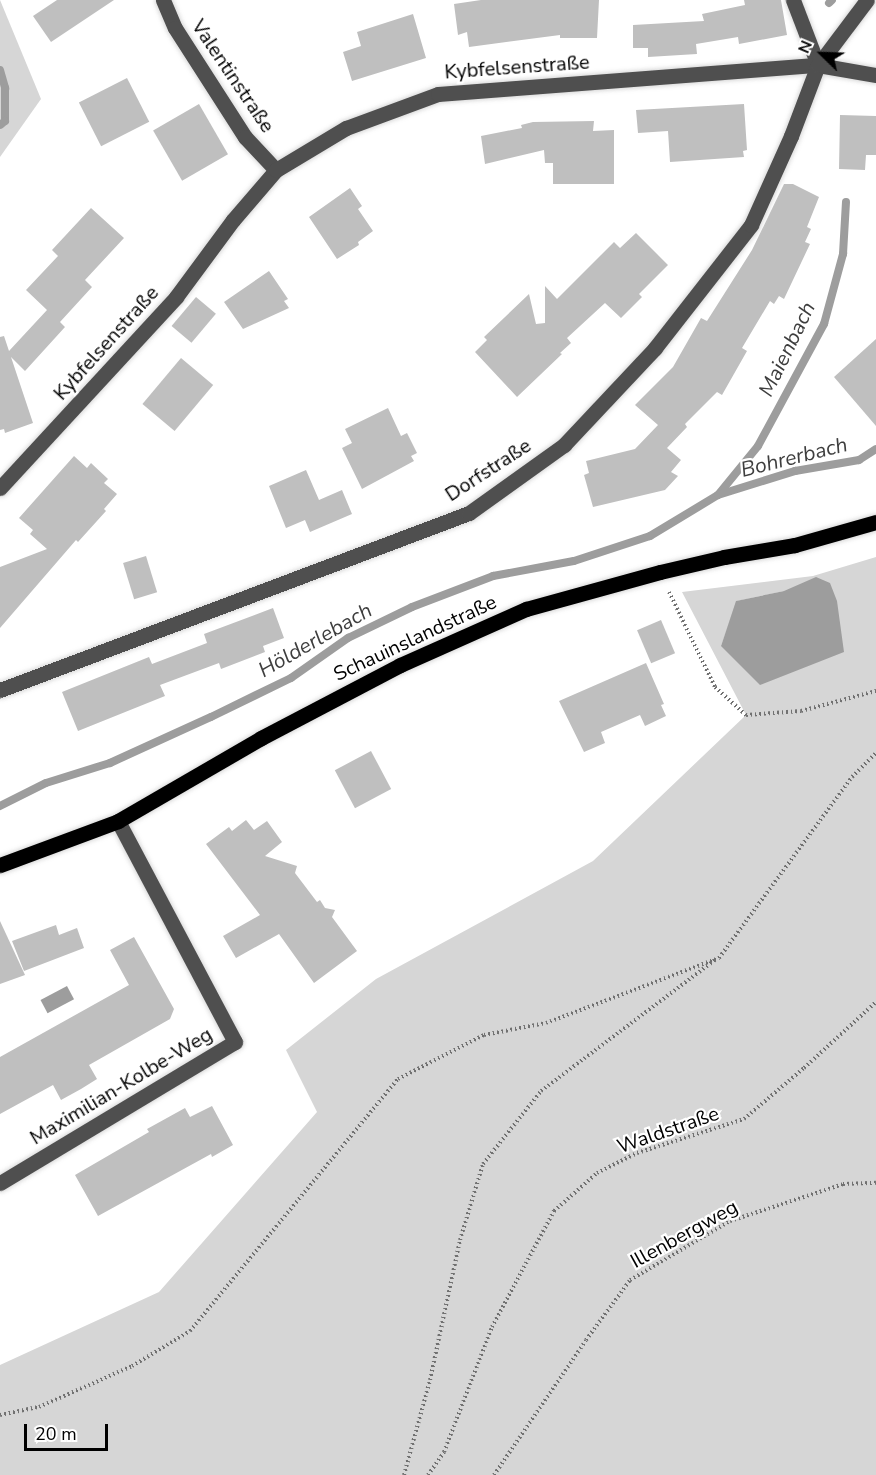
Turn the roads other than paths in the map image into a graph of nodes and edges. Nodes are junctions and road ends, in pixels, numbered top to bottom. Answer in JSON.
{"nodes":[{"id":1,"x":163,"y":0,"type":"edge"},
{"id":2,"x":793,"y":0,"type":"edge"},
{"id":3,"x":867,"y":0,"type":"edge"},
{"id":4,"x":818,"y":66,"type":"junction"},
{"id":5,"x":876,"y":75,"type":"edge"},
{"id":6,"x":276,"y":170,"type":"junction"},
{"id":7,"x":0,"y":488,"type":"edge"},
{"id":8,"x":876,"y":522,"type":"edge"},
{"id":9,"x":0,"y":690,"type":"edge"},
{"id":10,"x":118,"y":821,"type":"junction"},
{"id":11,"x":0,"y":865,"type":"edge"},
{"id":12,"x":0,"y":1184,"type":"edge"}],
"edges":[{"from":1,"to":6,"type":"street","name":"Valentinstraße"},
{"from":2,"to":4,"type":"street"},
{"from":3,"to":4,"type":"street","name":"Dorfstraße"},
{"from":4,"to":5,"type":"street","name":"Kybfelsenstraße"},
{"from":4,"to":6,"type":"street","name":"Kybfelsenstraße"},
{"from":4,"to":9,"type":"street","name":"Dorfstraße"},
{"from":6,"to":7,"type":"street","name":"Kybfelsenstraße"},
{"from":8,"to":10,"type":"main road","name":"Schauinslandstraße"},
{"from":10,"to":11,"type":"main road","name":"Schauinslandstraße"},
{"from":10,"to":12,"type":"street","name":"Maximilian-Kolbe-Weg"}]}
